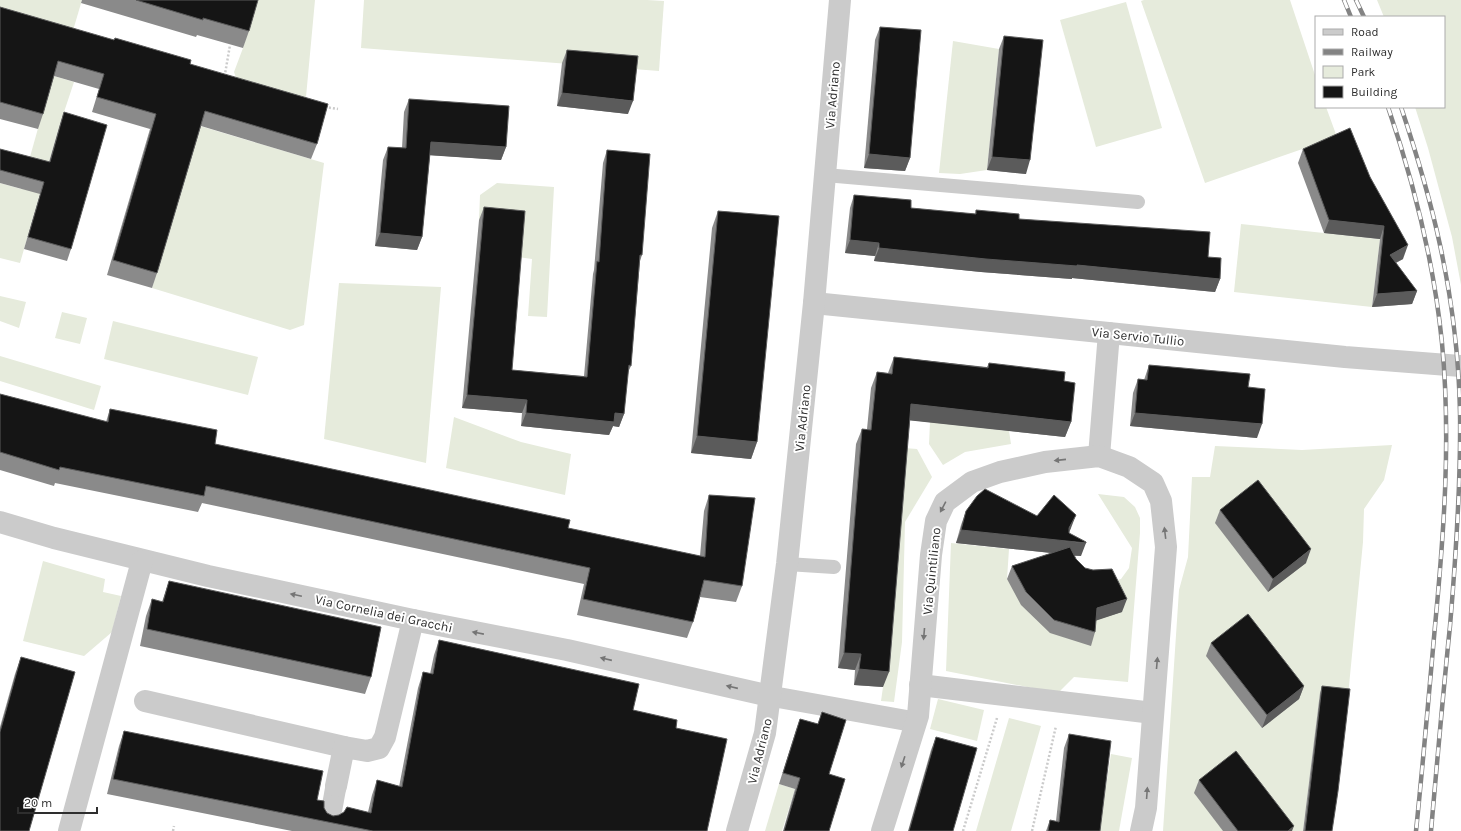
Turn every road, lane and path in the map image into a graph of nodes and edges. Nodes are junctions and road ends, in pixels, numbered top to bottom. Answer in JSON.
{"nodes":[{"id":1,"x":840,"y":0,"type":"edge"},
{"id":2,"x":230,"y":45,"type":"edge"},
{"id":3,"x":228,"y":78,"type":"edge"},
{"id":4,"x":323,"y":107,"type":"edge"},
{"id":5,"x":338,"y":109,"type":"dead end"},
{"id":6,"x":825,"y":174,"type":"junction"},
{"id":7,"x":1138,"y":202,"type":"dead end"},
{"id":8,"x":814,"y":303,"type":"junction"},
{"id":9,"x":1109,"y":333,"type":"junction"},
{"id":10,"x":1461,"y":366,"type":"edge"},
{"id":11,"x":1099,"y":456,"type":"junction"},
{"id":12,"x":0,"y":522,"type":"edge"},
{"id":13,"x":142,"y":561,"type":"junction"},
{"id":14,"x":787,"y":564,"type":"junction"},
{"id":15,"x":834,"y":567,"type":"dead end"},
{"id":16,"x":413,"y":620,"type":"junction"},
{"id":17,"x":920,"y":685,"type":"junction"},
{"id":18,"x":1004,"y":695,"type":"junction"},
{"id":19,"x":770,"y":696,"type":"junction"},
{"id":20,"x":146,"y":701,"type":"dead end"},
{"id":21,"x":1062,"y":702,"type":"junction"},
{"id":22,"x":1153,"y":714,"type":"junction"},
{"id":23,"x":915,"y":722,"type":"junction"},
{"id":24,"x":344,"y":747,"type":"junction"},
{"id":25,"x":336,"y":786,"type":"joint"},
{"id":26,"x":330,"y":819,"type":"edge"},
{"id":27,"x":174,"y":826,"type":"dead end"},
{"id":28,"x":69,"y":831,"type":"edge"},
{"id":29,"x":173,"y":831,"type":"edge"},
{"id":30,"x":737,"y":831,"type":"edge"},
{"id":31,"x":882,"y":831,"type":"edge"},
{"id":32,"x":963,"y":831,"type":"edge"},
{"id":33,"x":1032,"y":831,"type":"edge"},
{"id":34,"x":1141,"y":831,"type":"edge"}],
"edges":[{"from":1,"to":6,"type":"street","name":"Via Adriano"},
{"from":2,"to":3,"type":"path"},
{"from":4,"to":5,"type":"path"},
{"from":6,"to":7,"type":"lane"},
{"from":6,"to":8,"type":"street","name":"Via Adriano"},
{"from":8,"to":9,"type":"street","name":"Via Servio Tullio"},
{"from":8,"to":14,"type":"street","name":"Via Adriano"},
{"from":9,"to":10,"type":"street","name":"Via Servio Tullio"},
{"from":9,"to":11,"type":"street"},
{"from":11,"to":17,"type":"street","name":"Via Quintiliano","one_way":true},
{"from":22,"to":11,"type":"street","name":"Via Quintiliano","one_way":true},
{"from":12,"to":13,"type":"street","name":"Via Cornelia dei Gracchi"},
{"from":16,"to":13,"type":"street","name":"Via Cornelia dei Gracchi","one_way":true},
{"from":13,"to":28,"type":"street"},
{"from":14,"to":15,"type":"lane"},
{"from":14,"to":19,"type":"street","name":"Via Adriano"},
{"from":19,"to":16,"type":"street","name":"Via Cornelia dei Gracchi","one_way":true},
{"from":16,"to":24,"type":"street"},
{"from":17,"to":18,"type":"street"},
{"from":17,"to":23,"type":"street","name":"Via Quintiliano"},
{"from":18,"to":21,"type":"street"},
{"from":18,"to":32,"type":"path"},
{"from":19,"to":23,"type":"street"},
{"from":19,"to":30,"type":"street","name":"Via Adriano"},
{"from":20,"to":24,"type":"street"},
{"from":21,"to":22,"type":"street"},
{"from":21,"to":33,"type":"path"},
{"from":34,"to":22,"type":"street","name":"Via Quintiliano","one_way":true},
{"from":23,"to":31,"type":"street","name":"Via Quintiliano","one_way":true},
{"from":24,"to":25,"type":"street"},
{"from":25,"to":26,"type":"street"},
{"from":27,"to":29,"type":"path"}]}
